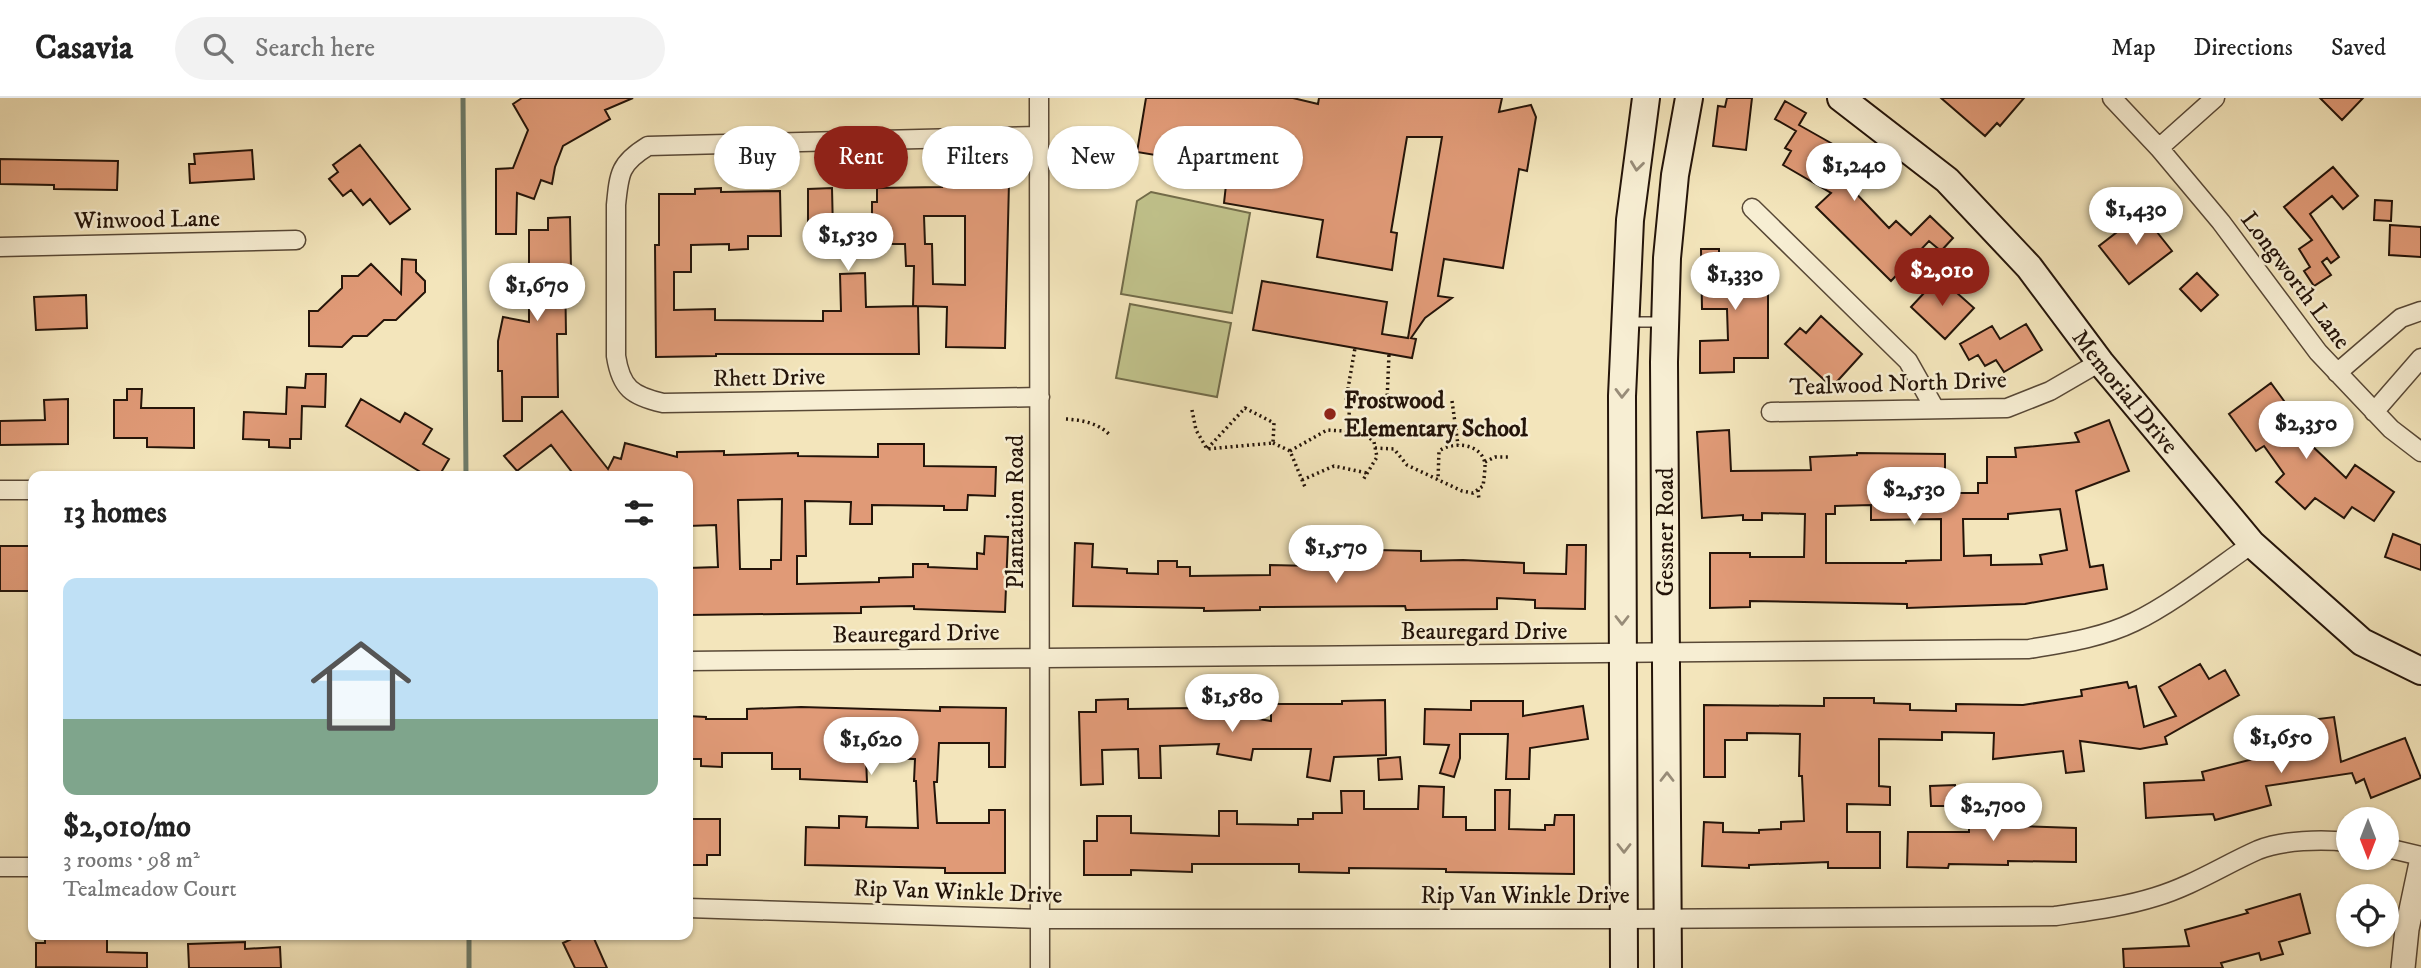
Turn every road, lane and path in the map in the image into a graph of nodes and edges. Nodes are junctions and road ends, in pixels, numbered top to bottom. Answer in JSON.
{"nodes":[{"id":1,"x":1040,"y":98,"type":"edge"},
{"id":2,"x":1646,"y":98,"type":"edge"},
{"id":3,"x":1689,"y":98,"type":"edge"},
{"id":4,"x":1842,"y":98,"type":"edge"},
{"id":5,"x":2112,"y":98,"type":"edge"},
{"id":6,"x":2215,"y":98,"type":"edge"},
{"id":7,"x":1040,"y":136,"type":"junction"},
{"id":8,"x":2159,"y":148,"type":"junction"},
{"id":9,"x":1752,"y":208,"type":"dead end"},
{"id":10,"x":296,"y":240,"type":"dead end"},
{"id":11,"x":0,"y":247,"type":"edge"},
{"id":12,"x":2421,"y":311,"type":"edge"},
{"id":13,"x":1625,"y":322,"type":"junction"},
{"id":14,"x":1665,"y":322,"type":"junction"},
{"id":15,"x":1355,"y":348,"type":"dead end"},
{"id":16,"x":1389,"y":354,"type":"dead end"},
{"id":17,"x":2421,"y":358,"type":"edge"},
{"id":18,"x":2101,"y":362,"type":"junction"},
{"id":19,"x":2337,"y":373,"type":"junction"},
{"id":20,"x":1040,"y":397,"type":"junction"},
{"id":21,"x":1387,"y":401,"type":"dead end"},
{"id":22,"x":1452,"y":401,"type":"dead end"},
{"id":23,"x":1935,"y":409,"type":"junction"},
{"id":24,"x":1192,"y":410,"type":"dead end"},
{"id":25,"x":1771,"y":412,"type":"dead end"},
{"id":26,"x":2374,"y":412,"type":"junction"},
{"id":27,"x":1066,"y":419,"type":"dead end"},
{"id":28,"x":1348,"y":431,"type":"junction"},
{"id":29,"x":1110,"y":435,"type":"dead end"},
{"id":30,"x":1273,"y":443,"type":"junction"},
{"id":31,"x":1458,"y":445,"type":"junction"},
{"id":32,"x":1375,"y":448,"type":"junction"},
{"id":33,"x":1207,"y":449,"type":"junction"},
{"id":34,"x":1290,"y":451,"type":"junction"},
{"id":35,"x":2421,"y":452,"type":"edge"},
{"id":36,"x":1511,"y":457,"type":"dead end"},
{"id":37,"x":1485,"y":462,"type":"junction"},
{"id":38,"x":1367,"y":473,"type":"junction"},
{"id":39,"x":1302,"y":480,"type":"junction"},
{"id":40,"x":1363,"y":480,"type":"dead end"},
{"id":41,"x":1438,"y":480,"type":"junction"},
{"id":42,"x":1305,"y":487,"type":"dead end"},
{"id":43,"x":0,"y":490,"type":"edge"},
{"id":44,"x":28,"y":490,"type":"edge"},
{"id":45,"x":1478,"y":490,"type":"junction"},
{"id":46,"x":1479,"y":500,"type":"dead end"},
{"id":47,"x":2252,"y":544,"type":"junction"},
{"id":48,"x":1666,"y":655,"type":"junction"},
{"id":49,"x":1039,"y":656,"type":"junction"},
{"id":50,"x":1622,"y":656,"type":"junction"},
{"id":51,"x":693,"y":661,"type":"edge"},
{"id":52,"x":2421,"y":671,"type":"edge"},
{"id":53,"x":2336,"y":841,"type":"edge"},
{"id":54,"x":2399,"y":851,"type":"edge"},
{"id":55,"x":2421,"y":856,"type":"edge"},
{"id":56,"x":2421,"y":863,"type":"edge"},
{"id":57,"x":0,"y":867,"type":"edge"},
{"id":58,"x":28,"y":867,"type":"edge"},
{"id":59,"x":693,"y":908,"type":"edge"},
{"id":60,"x":1040,"y":919,"type":"junction"},
{"id":61,"x":1625,"y":919,"type":"junction"},
{"id":62,"x":1668,"y":919,"type":"junction"},
{"id":63,"x":1040,"y":968,"type":"edge"},
{"id":64,"x":1624,"y":968,"type":"edge"},
{"id":65,"x":1668,"y":968,"type":"edge"},
{"id":66,"x":2403,"y":968,"type":"edge"}],
"edges":[{"from":1,"to":7,"type":"street","name":"Plantation Road"},
{"from":2,"to":13,"type":"main road","name":"Gessner Road","one_way":true},
{"from":3,"to":14,"type":"main road","name":"Gessner Road"},
{"from":4,"to":18,"type":"main road","name":"Memorial Drive"},
{"from":5,"to":8,"type":"street","name":"Longworth Lane"},
{"from":6,"to":8,"type":"street"},
{"from":7,"to":20,"type":"street","name":"Plantation Road"},
{"from":7,"to":20,"type":"street","name":"Rhett Drive"},
{"from":8,"to":19,"type":"street","name":"Longworth Lane"},
{"from":9,"to":23,"type":"street"},
{"from":10,"to":11,"type":"street","name":"Winwood Lane"},
{"from":12,"to":19,"type":"street"},
{"from":13,"to":14,"type":"lane"},
{"from":13,"to":50,"type":"main road","name":"Gessner Road","one_way":true},
{"from":14,"to":48,"type":"main road","name":"Gessner Road"},
{"from":15,"to":28,"type":"path"},
{"from":16,"to":21,"type":"path"},
{"from":17,"to":26,"type":"street"},
{"from":18,"to":23,"type":"street","name":"Tealwood North Drive"},
{"from":18,"to":47,"type":"main road","name":"Memorial Drive"},
{"from":19,"to":26,"type":"street","name":"Longworth Lane"},
{"from":20,"to":49,"type":"street","name":"Plantation Road"},
{"from":22,"to":31,"type":"path"},
{"from":23,"to":25,"type":"street","name":"Tealwood North Drive"},
{"from":24,"to":33,"type":"path"},
{"from":26,"to":35,"type":"street","name":"Longworth Lane"},
{"from":27,"to":29,"type":"path"},
{"from":28,"to":32,"type":"path"},
{"from":28,"to":34,"type":"path"},
{"from":30,"to":33,"type":"path"},
{"from":30,"to":33,"type":"path"},
{"from":30,"to":34,"type":"path"},
{"from":31,"to":37,"type":"path"},
{"from":31,"to":41,"type":"path"},
{"from":32,"to":38,"type":"path"},
{"from":32,"to":41,"type":"path"},
{"from":34,"to":39,"type":"path"},
{"from":36,"to":37,"type":"path"},
{"from":37,"to":45,"type":"path"},
{"from":38,"to":39,"type":"path"},
{"from":38,"to":40,"type":"path"},
{"from":39,"to":42,"type":"path"},
{"from":41,"to":45,"type":"path"},
{"from":43,"to":44,"type":"street"},
{"from":45,"to":46,"type":"path"},
{"from":47,"to":48,"type":"street","name":"Beauregard Drive"},
{"from":47,"to":52,"type":"main road","name":"Memorial Drive"},
{"from":48,"to":50,"type":"street","name":"Beauregard Drive"},
{"from":62,"to":48,"type":"main road","name":"Gessner Road","one_way":true},
{"from":49,"to":50,"type":"street","name":"Beauregard Drive"},
{"from":49,"to":51,"type":"street","name":"Beauregard Drive"},
{"from":49,"to":60,"type":"street","name":"Plantation Road"},
{"from":50,"to":61,"type":"main road","name":"Gessner Road","one_way":true},
{"from":53,"to":62,"type":"street","name":"Rip Van Winkle Drive"},
{"from":54,"to":55,"type":"street"},
{"from":56,"to":66,"type":"street"},
{"from":57,"to":58,"type":"street"},
{"from":59,"to":60,"type":"street","name":"Rip Van Winkle Drive"},
{"from":60,"to":61,"type":"street","name":"Rip Van Winkle Drive"},
{"from":60,"to":63,"type":"street","name":"Plantation Road"},
{"from":61,"to":62,"type":"street","name":"Rip Van Winkle Drive"},
{"from":61,"to":64,"type":"main road","name":"Gessner Road"},
{"from":62,"to":65,"type":"main road","name":"Gessner Road"}]}
